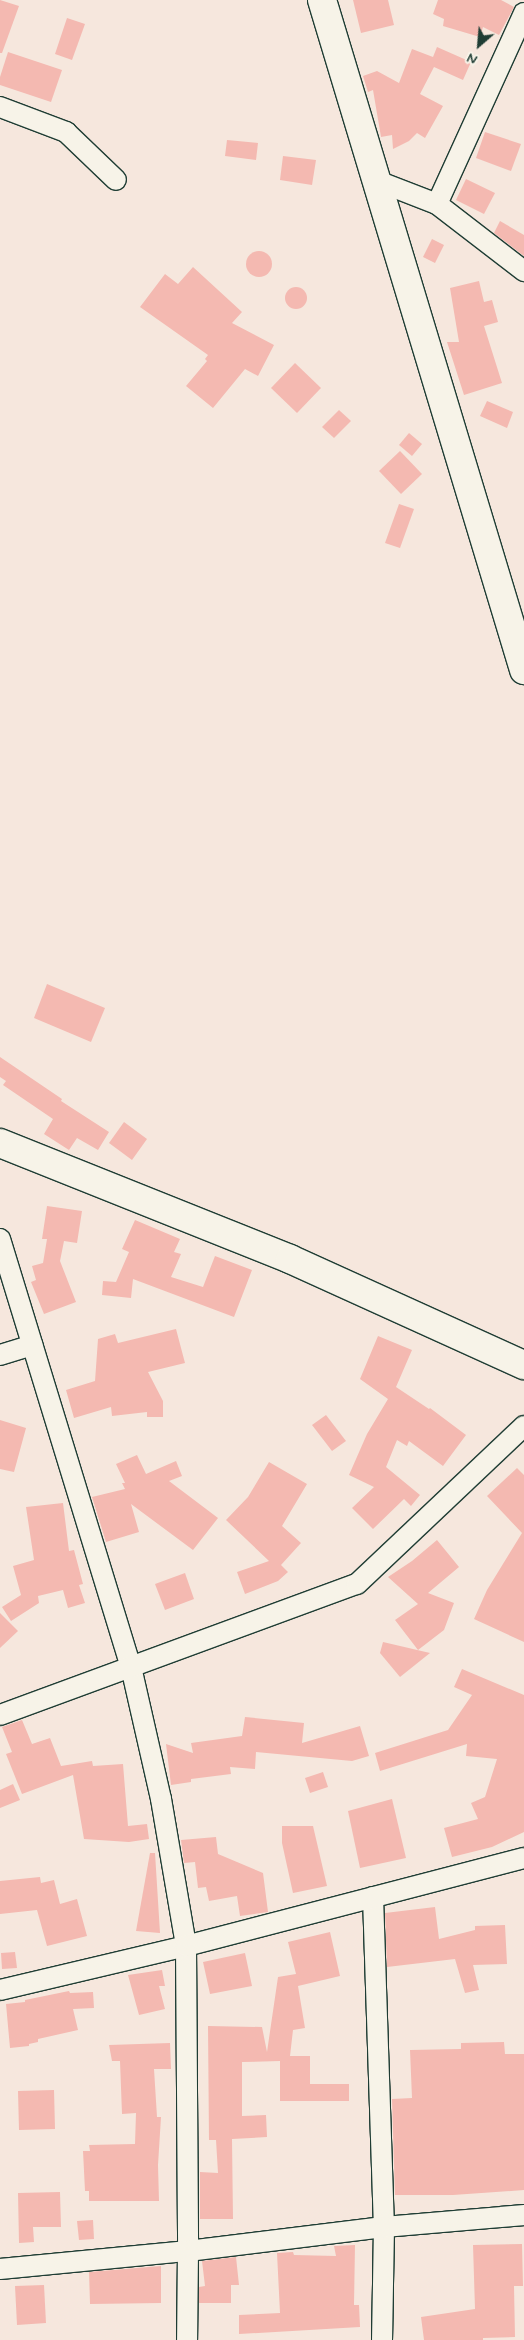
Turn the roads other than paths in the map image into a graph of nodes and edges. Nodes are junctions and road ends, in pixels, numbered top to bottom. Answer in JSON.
{"nodes":[{"id":1,"x":322,"y":0,"type":"edge"},
{"id":2,"x":524,"y":13,"type":"edge"},
{"id":3,"x":0,"y":107,"type":"edge"},
{"id":4,"x":116,"y":180,"type":"dead end"},
{"id":5,"x":375,"y":180,"type":"junction"},
{"id":6,"x":437,"y":204,"type":"junction"},
{"id":7,"x":524,"y":271,"type":"edge"},
{"id":8,"x":524,"y":670,"type":"edge"},
{"id":9,"x":0,"y":1143,"type":"edge"},
{"id":10,"x":0,"y":1239,"type":"edge"},
{"id":11,"x":32,"y":1345,"type":"junction"},
{"id":12,"x":0,"y":1355,"type":"edge"},
{"id":13,"x":524,"y":1365,"type":"edge"},
{"id":14,"x":524,"y":1426,"type":"edge"},
{"id":15,"x":131,"y":1667,"type":"junction"},
{"id":16,"x":0,"y":1715,"type":"edge"},
{"id":17,"x":524,"y":1858,"type":"edge"},
{"id":18,"x":373,"y":1897,"type":"junction"},
{"id":19,"x":186,"y":1946,"type":"junction"},
{"id":20,"x":0,"y":1990,"type":"edge"},
{"id":21,"x":524,"y":2214,"type":"edge"},
{"id":22,"x":384,"y":2227,"type":"junction"},
{"id":23,"x":188,"y":2251,"type":"junction"},
{"id":24,"x":0,"y":2269,"type":"edge"},
{"id":25,"x":187,"y":2340,"type":"edge"},
{"id":26,"x":382,"y":2340,"type":"edge"}],
"edges":[{"from":1,"to":5,"type":"main road"},
{"from":2,"to":6,"type":"street"},
{"from":3,"to":4,"type":"street"},
{"from":5,"to":6,"type":"street"},
{"from":5,"to":8,"type":"main road"},
{"from":6,"to":7,"type":"street"},
{"from":9,"to":13,"type":"main road"},
{"from":10,"to":11,"type":"street"},
{"from":11,"to":12,"type":"street"},
{"from":11,"to":15,"type":"street"},
{"from":14,"to":15,"type":"street"},
{"from":15,"to":16,"type":"street"},
{"from":15,"to":19,"type":"street"},
{"from":17,"to":18,"type":"street"},
{"from":18,"to":19,"type":"street"},
{"from":18,"to":22,"type":"street"},
{"from":19,"to":20,"type":"street"},
{"from":19,"to":23,"type":"street"},
{"from":21,"to":22,"type":"street"},
{"from":22,"to":23,"type":"street"},
{"from":22,"to":26,"type":"street"},
{"from":23,"to":24,"type":"street"},
{"from":23,"to":25,"type":"street"}]}
